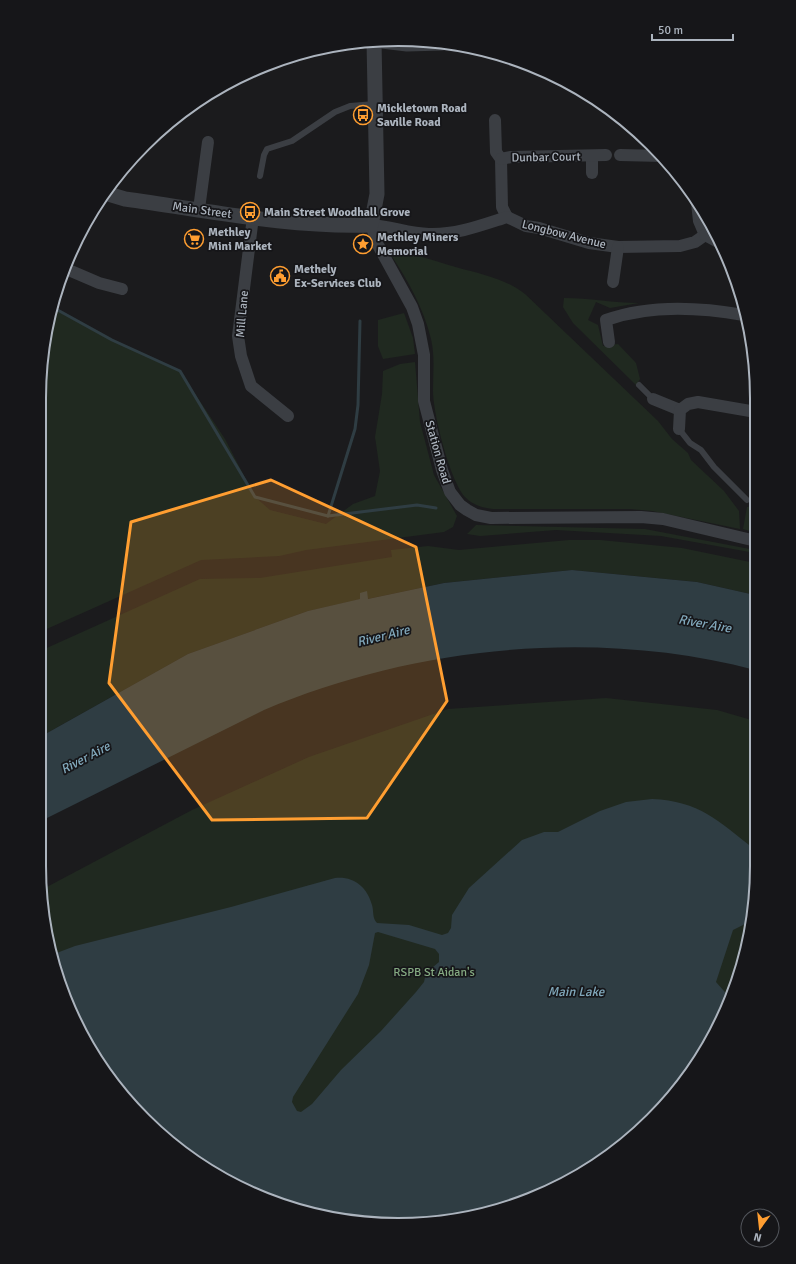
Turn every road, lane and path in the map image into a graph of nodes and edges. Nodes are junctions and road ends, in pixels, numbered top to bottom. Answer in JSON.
{"nodes":[{"id":1,"x":374,"y":47,"type":"edge"},
{"id":2,"x":377,"y":105,"type":"junction"},
{"id":3,"x":496,"y":120,"type":"dead end"},
{"id":4,"x":208,"y":142,"type":"dead end"},
{"id":5,"x":650,"y":152,"type":"edge"},
{"id":6,"x":606,"y":155,"type":"dead end"},
{"id":7,"x":620,"y":155,"type":"dead end"},
{"id":8,"x":592,"y":156,"type":"junction"},
{"id":9,"x":501,"y":158,"type":"junction"},
{"id":10,"x":592,"y":173,"type":"dead end"},
{"id":11,"x":260,"y":176,"type":"dead end"},
{"id":12,"x":110,"y":195,"type":"edge"},
{"id":13,"x":199,"y":209,"type":"junction"},
{"id":14,"x":698,"y":214,"type":"edge"},
{"id":15,"x":507,"y":216,"type":"junction"},
{"id":16,"x":252,"y":217,"type":"junction"},
{"id":17,"x":372,"y":226,"type":"junction"},
{"id":18,"x":705,"y":235,"type":"junction"},
{"id":19,"x":713,"y":240,"type":"edge"},
{"id":20,"x":618,"y":247,"type":"junction"},
{"id":21,"x":70,"y":271,"type":"edge"},
{"id":22,"x":613,"y":282,"type":"dead end"},
{"id":23,"x":122,"y":289,"type":"dead end"},
{"id":24,"x":740,"y":315,"type":"edge"},
{"id":25,"x":609,"y":342,"type":"dead end"},
{"id":26,"x":639,"y":385,"type":"dead end"},
{"id":27,"x":653,"y":399,"type":"joint"},
{"id":28,"x":680,"y":410,"type":"junction"},
{"id":29,"x":750,"y":411,"type":"edge"},
{"id":30,"x":288,"y":416,"type":"dead end"},
{"id":31,"x":679,"y":429,"type":"joint"},
{"id":32,"x":747,"y":500,"type":"dead end"},
{"id":33,"x":750,"y":540,"type":"edge"}],
"edges":[{"from":1,"to":2,"type":"street"},
{"from":2,"to":11,"type":"lane"},
{"from":2,"to":17,"type":"street"},
{"from":3,"to":9,"type":"street","name":"Dunbar Court"},
{"from":4,"to":13,"type":"street"},
{"from":5,"to":7,"type":"street"},
{"from":6,"to":8,"type":"street","name":"Dunbar Court"},
{"from":8,"to":9,"type":"street","name":"Dunbar Court"},
{"from":8,"to":10,"type":"street","name":"Dunbar Court"},
{"from":9,"to":15,"type":"street","name":"Dunbar Court"},
{"from":12,"to":13,"type":"street","name":"Main Street"},
{"from":13,"to":16,"type":"street","name":"Main Street"},
{"from":14,"to":18,"type":"street"},
{"from":15,"to":17,"type":"street","name":"Longbow Avenue"},
{"from":15,"to":20,"type":"street","name":"Longbow Avenue"},
{"from":16,"to":17,"type":"street","name":"Main Street"},
{"from":16,"to":30,"type":"street","name":"Mill Lane"},
{"from":17,"to":33,"type":"street","name":"Station Road"},
{"from":18,"to":19,"type":"street"},
{"from":18,"to":20,"type":"street","name":"Longbow Avenue"},
{"from":20,"to":22,"type":"street","name":"Longbow Avenue"},
{"from":21,"to":23,"type":"street"},
{"from":24,"to":25,"type":"street"},
{"from":26,"to":27,"type":"lane"},
{"from":27,"to":28,"type":"street"},
{"from":28,"to":29,"type":"street"},
{"from":28,"to":31,"type":"street"},
{"from":31,"to":32,"type":"lane"}]}
